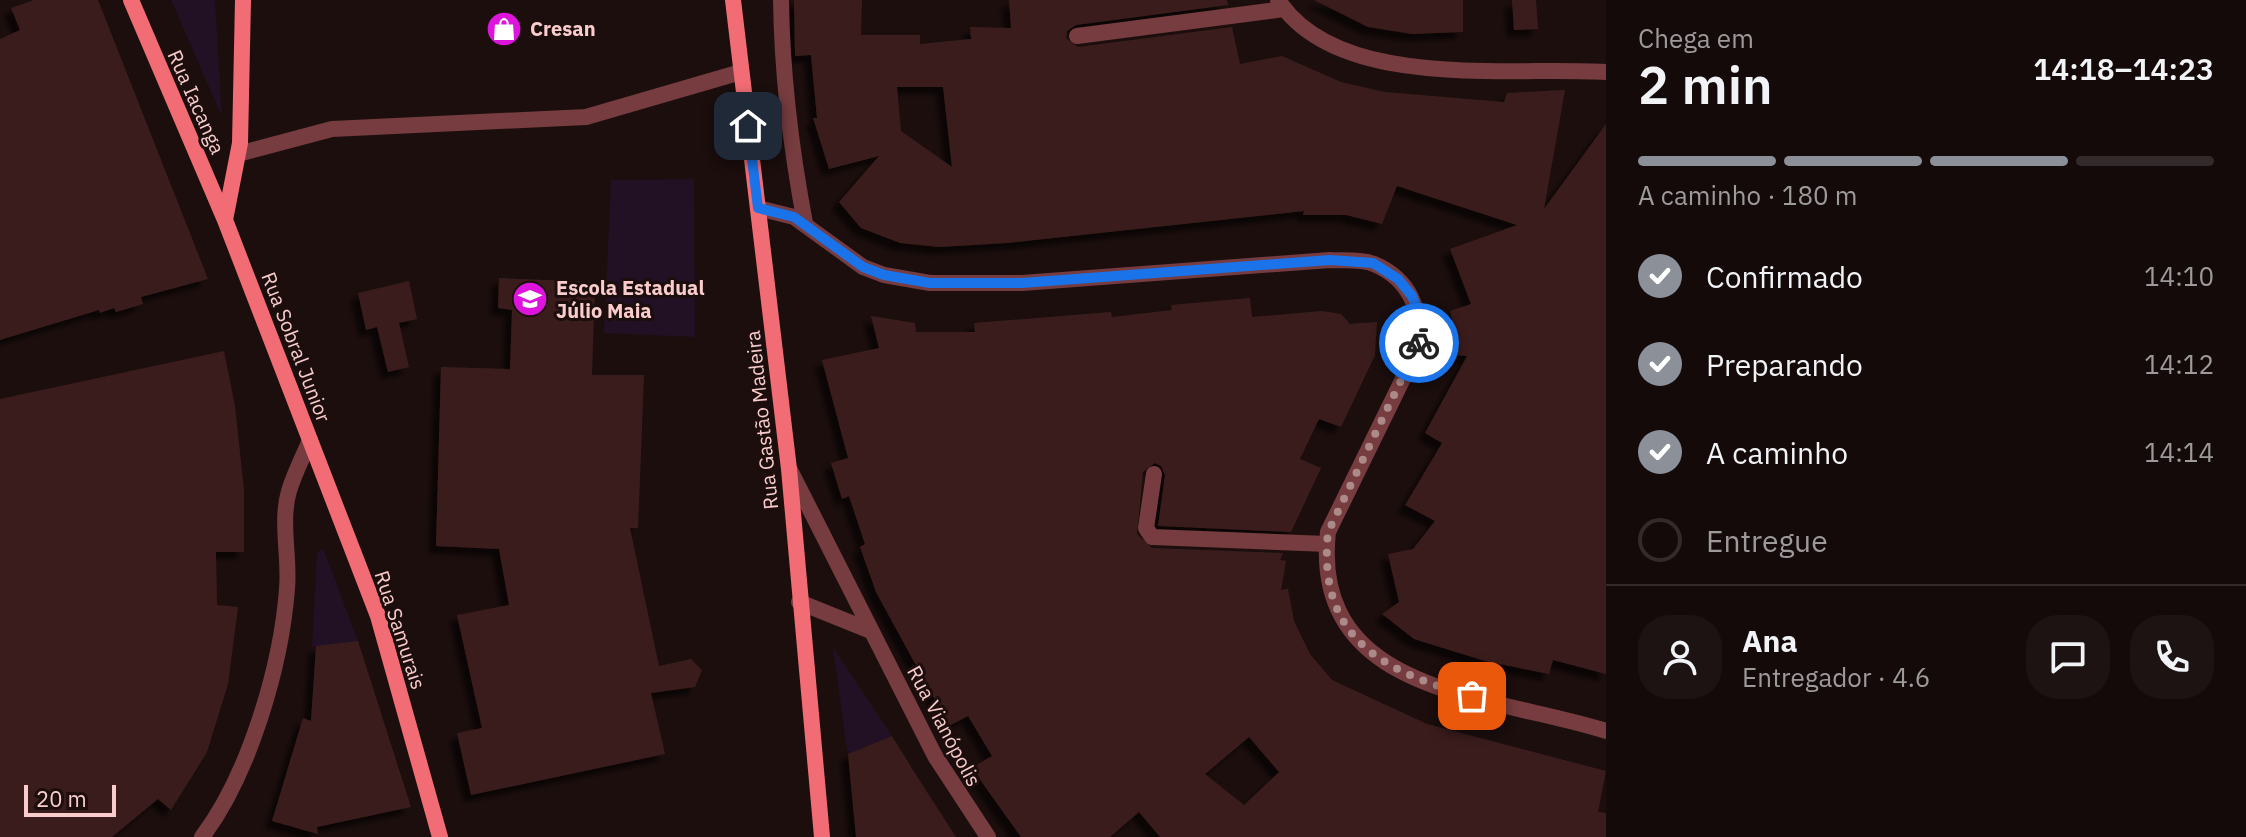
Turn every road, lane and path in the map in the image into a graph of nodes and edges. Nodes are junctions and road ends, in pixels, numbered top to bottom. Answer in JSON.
{"nodes":[{"id":1,"x":131,"y":0,"type":"edge"},
{"id":2,"x":243,"y":0,"type":"edge"},
{"id":3,"x":733,"y":0,"type":"edge"},
{"id":4,"x":781,"y":0,"type":"edge"},
{"id":5,"x":1281,"y":5,"type":"edge"},
{"id":6,"x":1077,"y":36,"type":"dead end"},
{"id":7,"x":741,"y":72,"type":"junction"},
{"id":8,"x":1606,"y":72,"type":"edge"},
{"id":9,"x":238,"y":154,"type":"junction"},
{"id":10,"x":758,"y":208,"type":"junction"},
{"id":11,"x":225,"y":220,"type":"junction"},
{"id":12,"x":805,"y":223,"type":"junction"},
{"id":13,"x":310,"y":440,"type":"junction"},
{"id":14,"x":789,"y":469,"type":"junction"},
{"id":15,"x":1154,"y":474,"type":"dead end"},
{"id":16,"x":1327,"y":544,"type":"junction"},
{"id":17,"x":799,"y":602,"type":"junction"},
{"id":18,"x":871,"y":631,"type":"junction"},
{"id":19,"x":1606,"y":731,"type":"edge"},
{"id":20,"x":202,"y":837,"type":"edge"},
{"id":21,"x":440,"y":837,"type":"edge"},
{"id":22,"x":822,"y":837,"type":"edge"},
{"id":23,"x":988,"y":837,"type":"edge"}],
"edges":[{"from":1,"to":11,"type":"street","name":"Rua Iacanga"},
{"from":2,"to":9,"type":"street"},
{"from":3,"to":7,"type":"street","name":"Rua Gastão Madeira"},
{"from":4,"to":12,"type":"street"},
{"from":5,"to":6,"type":"street"},
{"from":5,"to":8,"type":"street"},
{"from":7,"to":9,"type":"street"},
{"from":7,"to":10,"type":"street","name":"Rua Gastão Madeira"},
{"from":9,"to":11,"type":"street"},
{"from":10,"to":12,"type":"street"},
{"from":10,"to":14,"type":"street","name":"Rua Gastão Madeira"},
{"from":11,"to":13,"type":"street","name":"Rua Sobral Junior"},
{"from":12,"to":16,"type":"street"},
{"from":13,"to":20,"type":"street","name":"Rua Sobral Junior"},
{"from":13,"to":21,"type":"street","name":"Rua Samurais"},
{"from":14,"to":17,"type":"street","name":"Rua Gastão Madeira"},
{"from":14,"to":18,"type":"street","name":"Rua Vianópolis"},
{"from":15,"to":16,"type":"street"},
{"from":16,"to":19,"type":"street"},
{"from":17,"to":18,"type":"street"},
{"from":17,"to":22,"type":"street","name":"Rua Gastão Madeira"},
{"from":18,"to":23,"type":"street","name":"Rua Vianópolis"}]}
